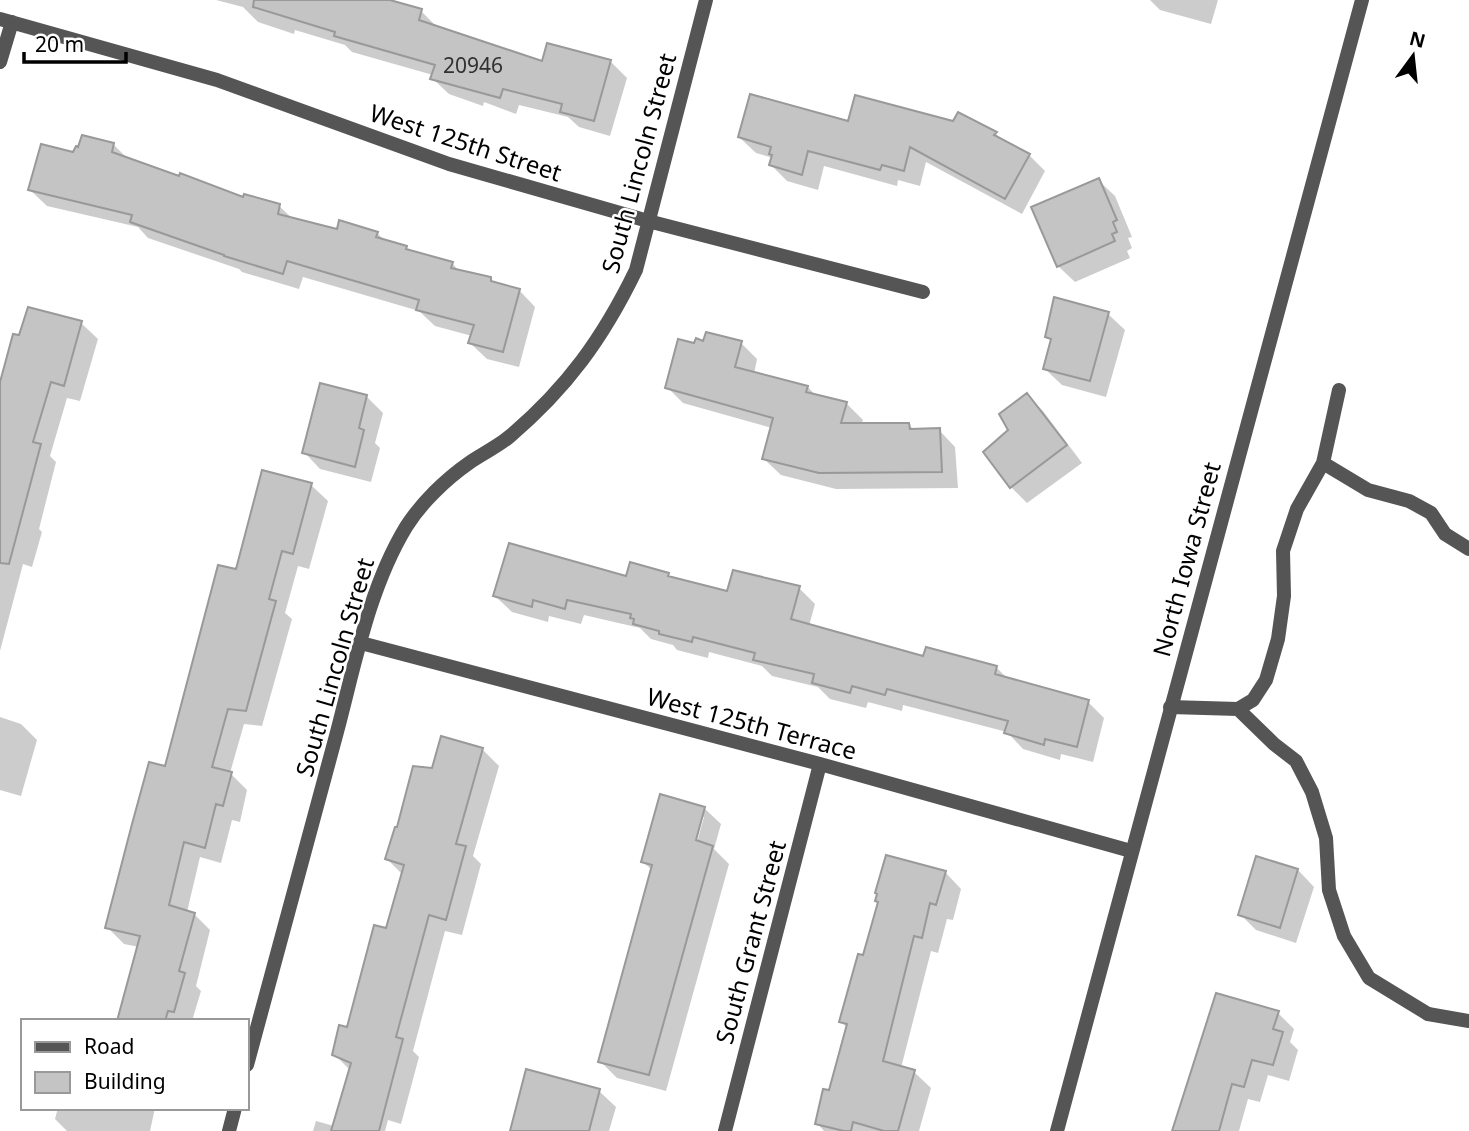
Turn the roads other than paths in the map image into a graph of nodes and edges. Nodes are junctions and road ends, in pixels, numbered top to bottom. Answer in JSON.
{"nodes":[{"id":1,"x":706,"y":0,"type":"edge"},
{"id":2,"x":1362,"y":0,"type":"edge"},
{"id":3,"x":6,"y":21,"type":"edge"},
{"id":4,"x":0,"y":62,"type":"edge"},
{"id":5,"x":648,"y":221,"type":"junction"},
{"id":6,"x":923,"y":292,"type":"dead end"},
{"id":7,"x":1339,"y":390,"type":"dead end"},
{"id":8,"x":1323,"y":463,"type":"junction"},
{"id":9,"x":1469,"y":550,"type":"edge"},
{"id":10,"x":361,"y":643,"type":"junction"},
{"id":11,"x":1170,"y":706,"type":"junction"},
{"id":12,"x":1238,"y":709,"type":"junction"},
{"id":13,"x":820,"y":764,"type":"junction"},
{"id":14,"x":1131,"y":851,"type":"junction"},
{"id":15,"x":1469,"y":1021,"type":"edge"},
{"id":16,"x":248,"y":1061,"type":"edge"},
{"id":17,"x":234,"y":1110,"type":"edge"},
{"id":18,"x":229,"y":1131,"type":"edge"},
{"id":19,"x":724,"y":1131,"type":"edge"},
{"id":20,"x":1056,"y":1131,"type":"edge"}],
"edges":[{"from":1,"to":5,"type":"street","name":"South Lincoln Street"},
{"from":2,"to":11,"type":"street","name":"North Iowa Street"},
{"from":3,"to":4,"type":"street"},
{"from":3,"to":5,"type":"street","name":"West 125th Street"},
{"from":5,"to":6,"type":"street","name":"West 125th Street"},
{"from":5,"to":10,"type":"street","name":"South Lincoln Street"},
{"from":7,"to":8,"type":"street"},
{"from":8,"to":9,"type":"street"},
{"from":8,"to":12,"type":"street"},
{"from":10,"to":13,"type":"street","name":"West 125th Terrace"},
{"from":10,"to":16,"type":"street","name":"South Lincoln Street"},
{"from":11,"to":12,"type":"street"},
{"from":11,"to":14,"type":"street","name":"North Iowa Street"},
{"from":12,"to":15,"type":"street"},
{"from":13,"to":14,"type":"street","name":"West 125th Terrace"},
{"from":13,"to":19,"type":"street","name":"South Grant Street"},
{"from":14,"to":20,"type":"street","name":"North Iowa Street"},
{"from":17,"to":18,"type":"street"}]}
